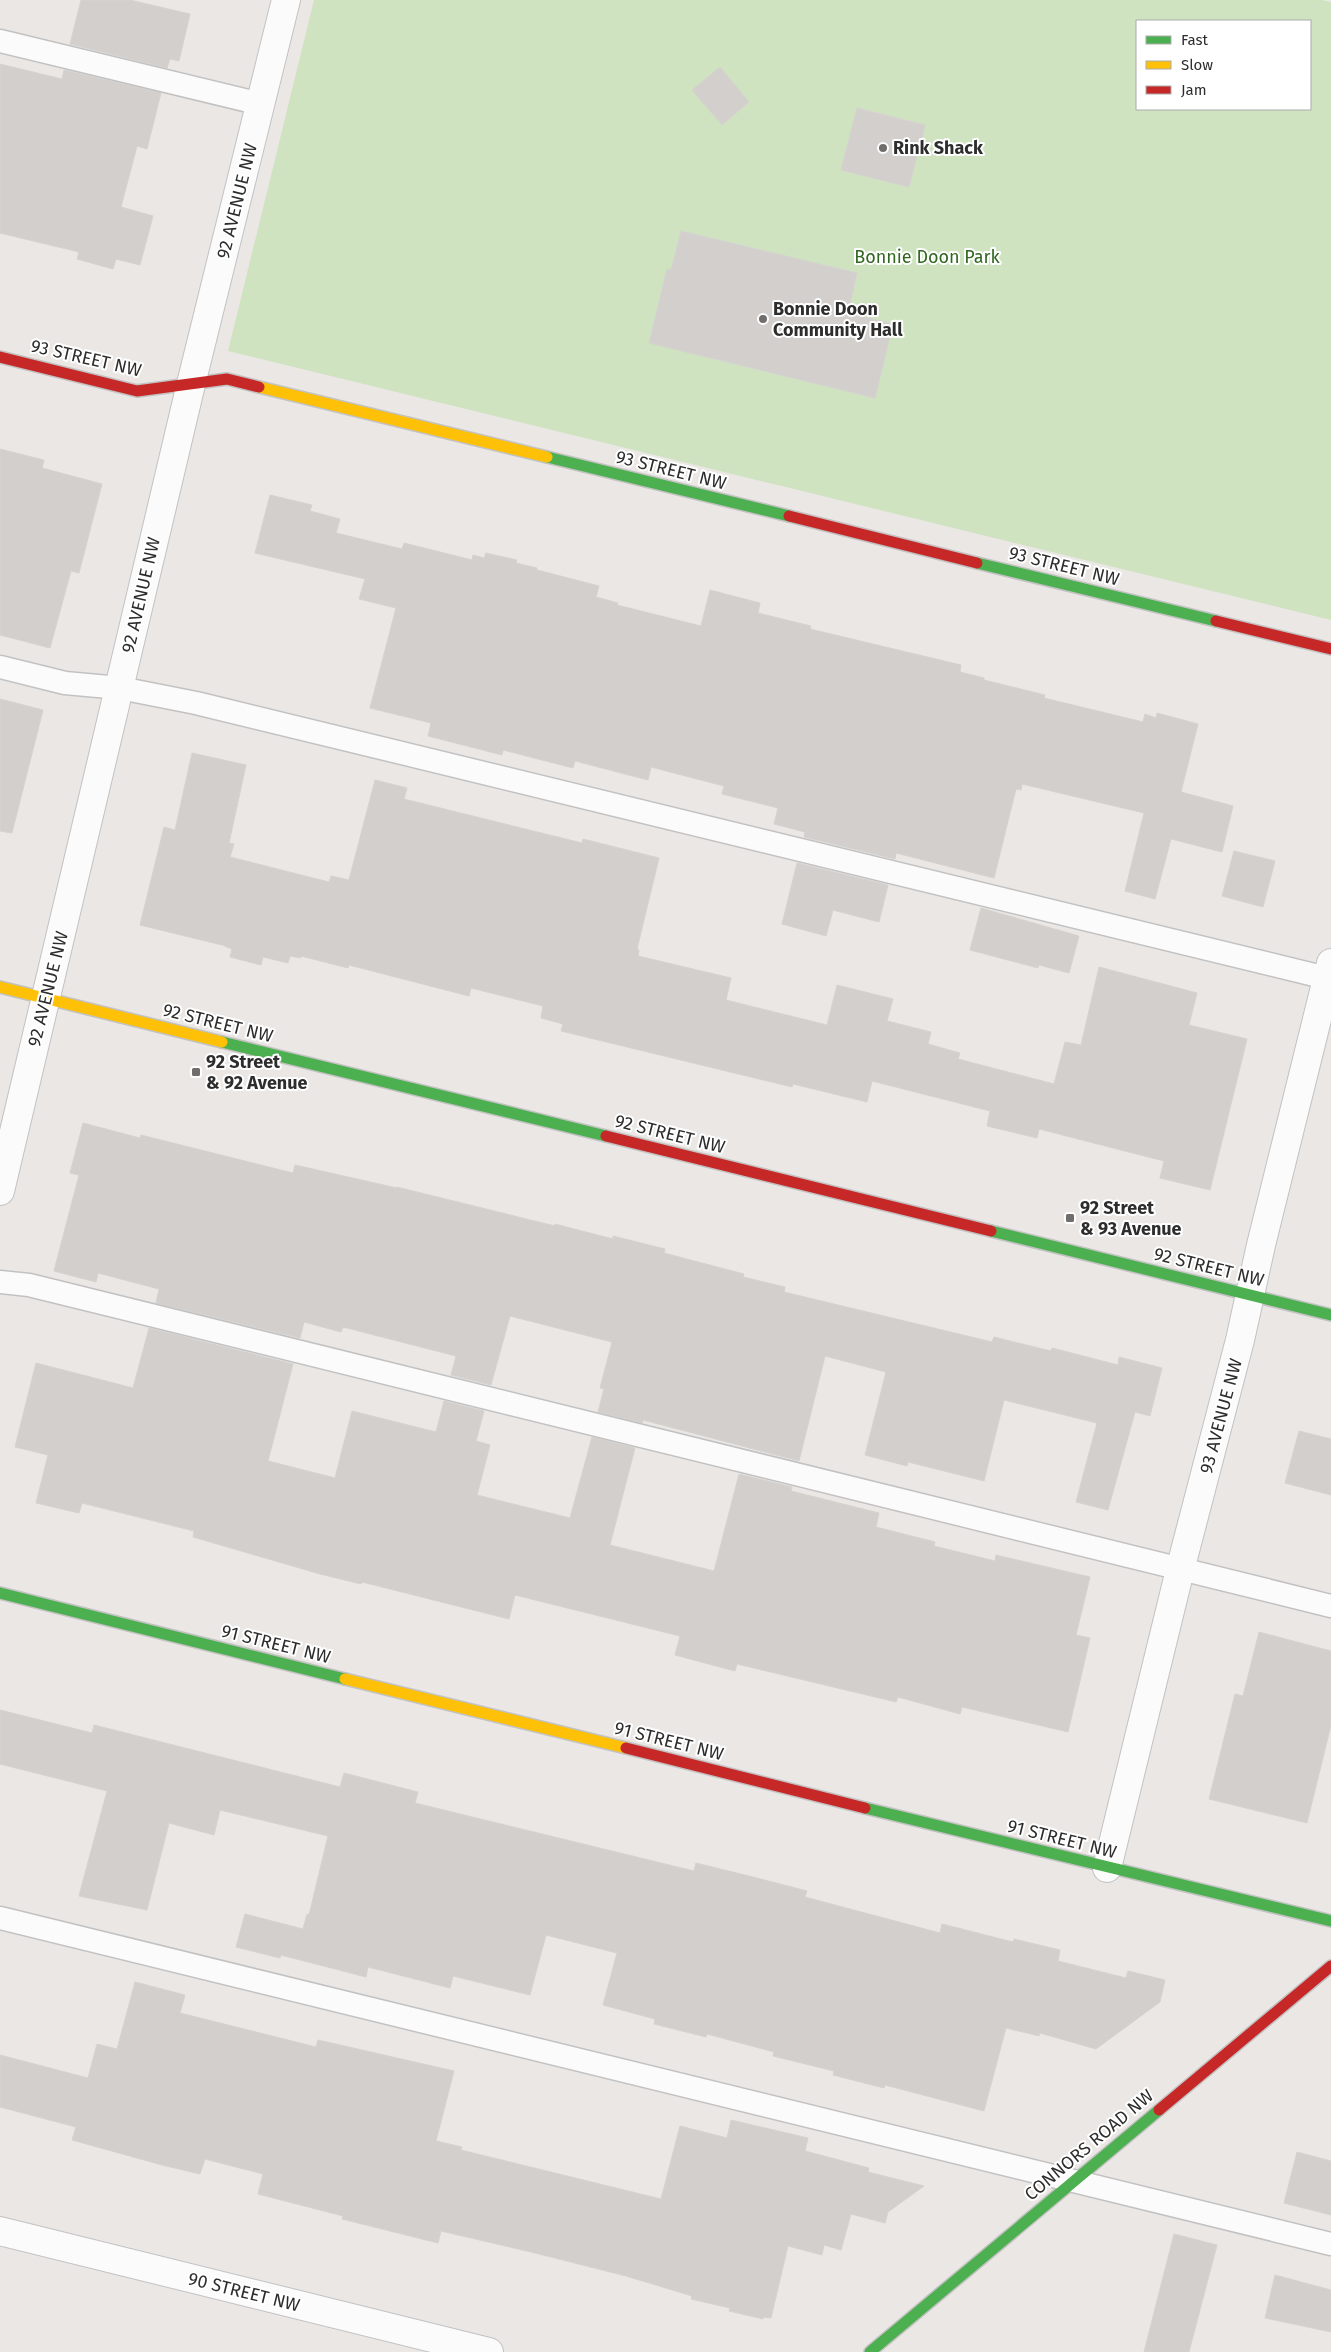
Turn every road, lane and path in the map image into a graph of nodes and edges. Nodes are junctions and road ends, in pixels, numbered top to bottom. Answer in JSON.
{"nodes":[{"id":1,"x":286,"y":0,"type":"edge"},
{"id":2,"x":0,"y":41,"type":"edge"},
{"id":3,"x":261,"y":104,"type":"junction"},
{"id":4,"x":0,"y":357,"type":"edge"},
{"id":5,"x":191,"y":384,"type":"junction"},
{"id":6,"x":1331,"y":650,"type":"edge"},
{"id":7,"x":0,"y":667,"type":"edge"},
{"id":8,"x":120,"y":688,"type":"junction"},
{"id":9,"x":1330,"y":973,"type":"edge"},
{"id":10,"x":0,"y":987,"type":"edge"},
{"id":11,"x":47,"y":998,"type":"junction"},
{"id":12,"x":0,"y":1191,"type":"edge"},
{"id":13,"x":0,"y":1282,"type":"edge"},
{"id":14,"x":1250,"y":1295,"type":"junction"},
{"id":15,"x":1331,"y":1315,"type":"edge"},
{"id":16,"x":1180,"y":1570,"type":"junction"},
{"id":17,"x":0,"y":1593,"type":"edge"},
{"id":18,"x":1331,"y":1606,"type":"edge"},
{"id":19,"x":1108,"y":1868,"type":"junction"},
{"id":20,"x":0,"y":1918,"type":"edge"},
{"id":21,"x":1331,"y":1921,"type":"edge"},
{"id":22,"x":1331,"y":1966,"type":"edge"},
{"id":23,"x":1074,"y":2181,"type":"junction"},
{"id":24,"x":0,"y":2231,"type":"edge"},
{"id":25,"x":1331,"y":2244,"type":"edge"},
{"id":26,"x":899,"y":2327,"type":"junction"},
{"id":27,"x":488,"y":2352,"type":"edge"},
{"id":28,"x":870,"y":2352,"type":"edge"},
{"id":29,"x":888,"y":2352,"type":"edge"}],
"edges":[{"from":1,"to":3,"type":"street","name":"92 AVENUE NW"},
{"from":2,"to":3,"type":"lane"},
{"from":3,"to":5,"type":"street","name":"92 AVENUE NW"},
{"from":4,"to":5,"type":"street","name":"93 STREET NW"},
{"from":5,"to":6,"type":"street","name":"93 STREET NW"},
{"from":5,"to":8,"type":"street","name":"92 AVENUE NW"},
{"from":7,"to":8,"type":"lane"},
{"from":8,"to":9,"type":"lane"},
{"from":8,"to":11,"type":"street","name":"92 AVENUE NW"},
{"from":9,"to":14,"type":"street","name":"93 AVENUE NW"},
{"from":10,"to":11,"type":"street","name":"92 STREET NW"},
{"from":11,"to":12,"type":"street","name":"92 AVENUE NW"},
{"from":11,"to":14,"type":"street","name":"92 STREET NW"},
{"from":13,"to":16,"type":"lane"},
{"from":14,"to":15,"type":"street","name":"92 STREET NW"},
{"from":14,"to":16,"type":"street","name":"93 AVENUE NW"},
{"from":16,"to":18,"type":"lane"},
{"from":16,"to":19,"type":"street","name":"93 AVENUE NW"},
{"from":17,"to":19,"type":"street","name":"91 STREET NW"},
{"from":19,"to":21,"type":"street","name":"91 STREET NW"},
{"from":20,"to":23,"type":"lane"},
{"from":22,"to":23,"type":"street","name":"CONNORS ROAD NW"},
{"from":23,"to":25,"type":"lane"},
{"from":23,"to":26,"type":"street","name":"CONNORS ROAD NW"},
{"from":24,"to":27,"type":"street","name":"90 STREET NW"},
{"from":26,"to":28,"type":"street","name":"CONNORS ROAD NW"},
{"from":26,"to":29,"type":"street"}]}
